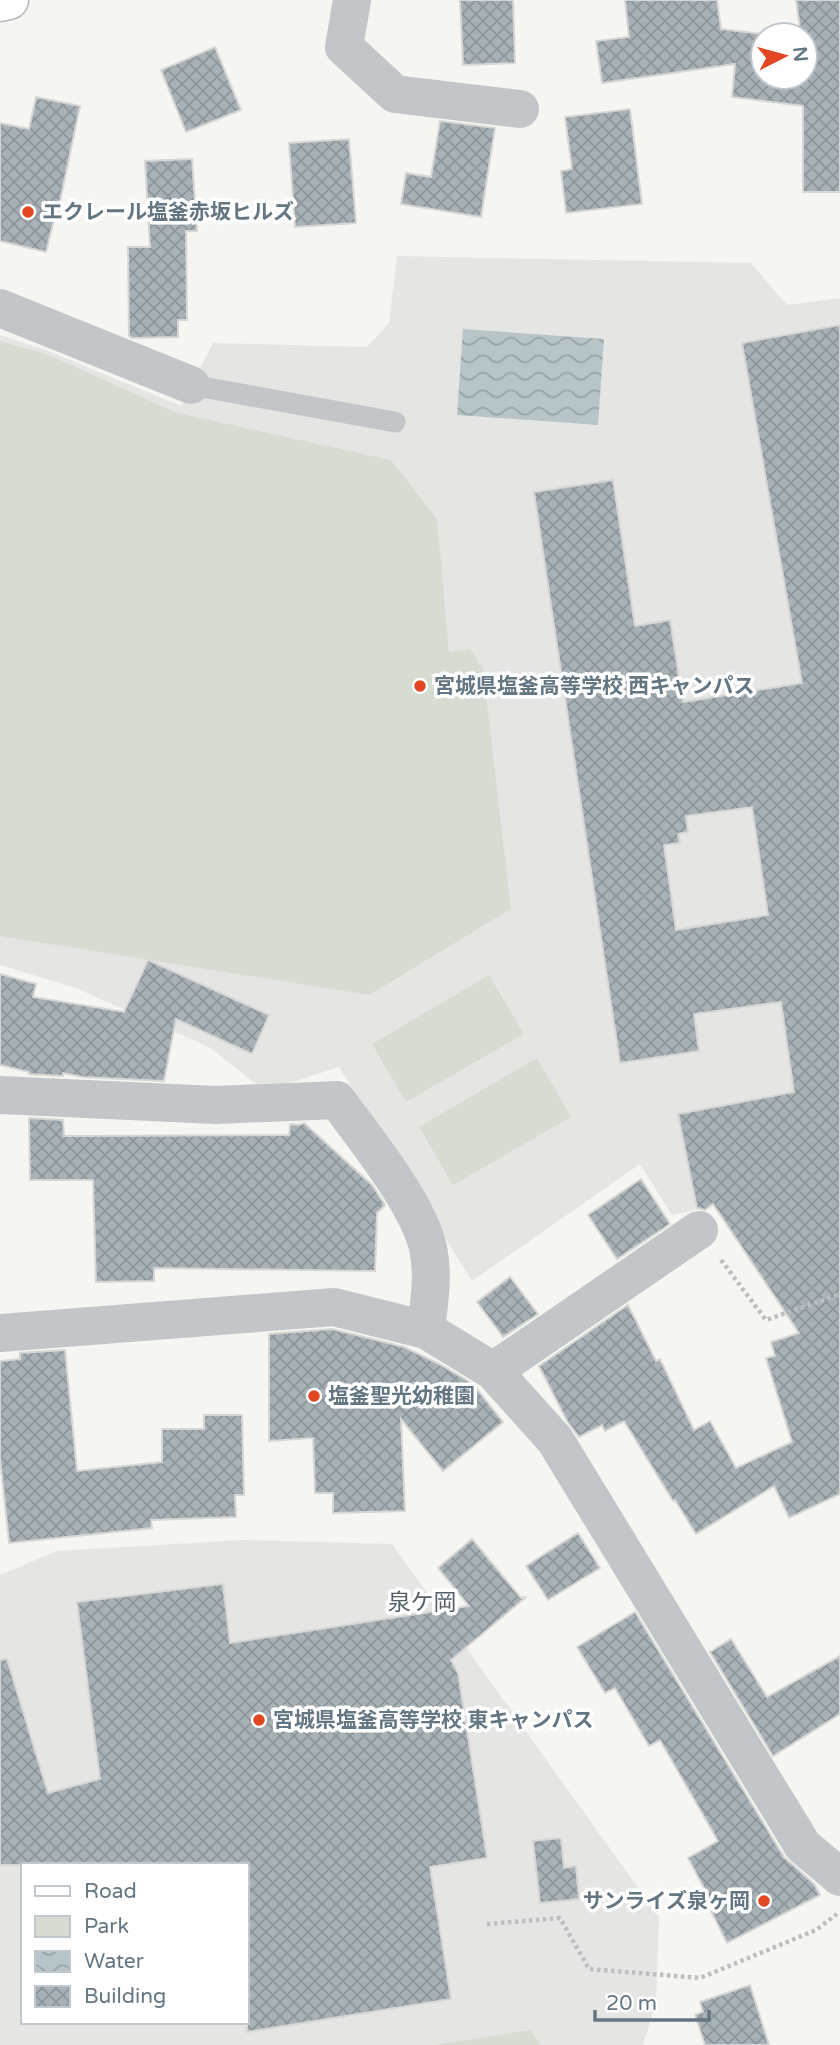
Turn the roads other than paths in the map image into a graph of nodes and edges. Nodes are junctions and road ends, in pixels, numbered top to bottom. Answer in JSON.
{"nodes":[{"id":1,"x":9,"y":0,"type":"edge"},
{"id":2,"x":352,"y":0,"type":"edge"},
{"id":3,"x":0,"y":2,"type":"edge"},
{"id":4,"x":520,"y":109,"type":"dead end"},
{"id":5,"x":0,"y":308,"type":"edge"},
{"id":6,"x":191,"y":385,"type":"joint"},
{"id":7,"x":395,"y":422,"type":"dead end"},
{"id":8,"x":0,"y":1096,"type":"edge"},
{"id":9,"x":699,"y":1230,"type":"road end"},
{"id":10,"x":426,"y":1330,"type":"junction"},
{"id":11,"x":0,"y":1333,"type":"edge"},
{"id":12,"x":493,"y":1371,"type":"junction"},
{"id":13,"x":840,"y":1877,"type":"edge"}],
"edges":[{"from":1,"to":3,"type":"main road"},
{"from":2,"to":4,"type":"street"},
{"from":5,"to":6,"type":"street"},
{"from":6,"to":7,"type":"lane"},
{"from":8,"to":10,"type":"street"},
{"from":9,"to":12,"type":"street"},
{"from":10,"to":11,"type":"street"},
{"from":10,"to":12,"type":"street"},
{"from":12,"to":13,"type":"street"}]}
